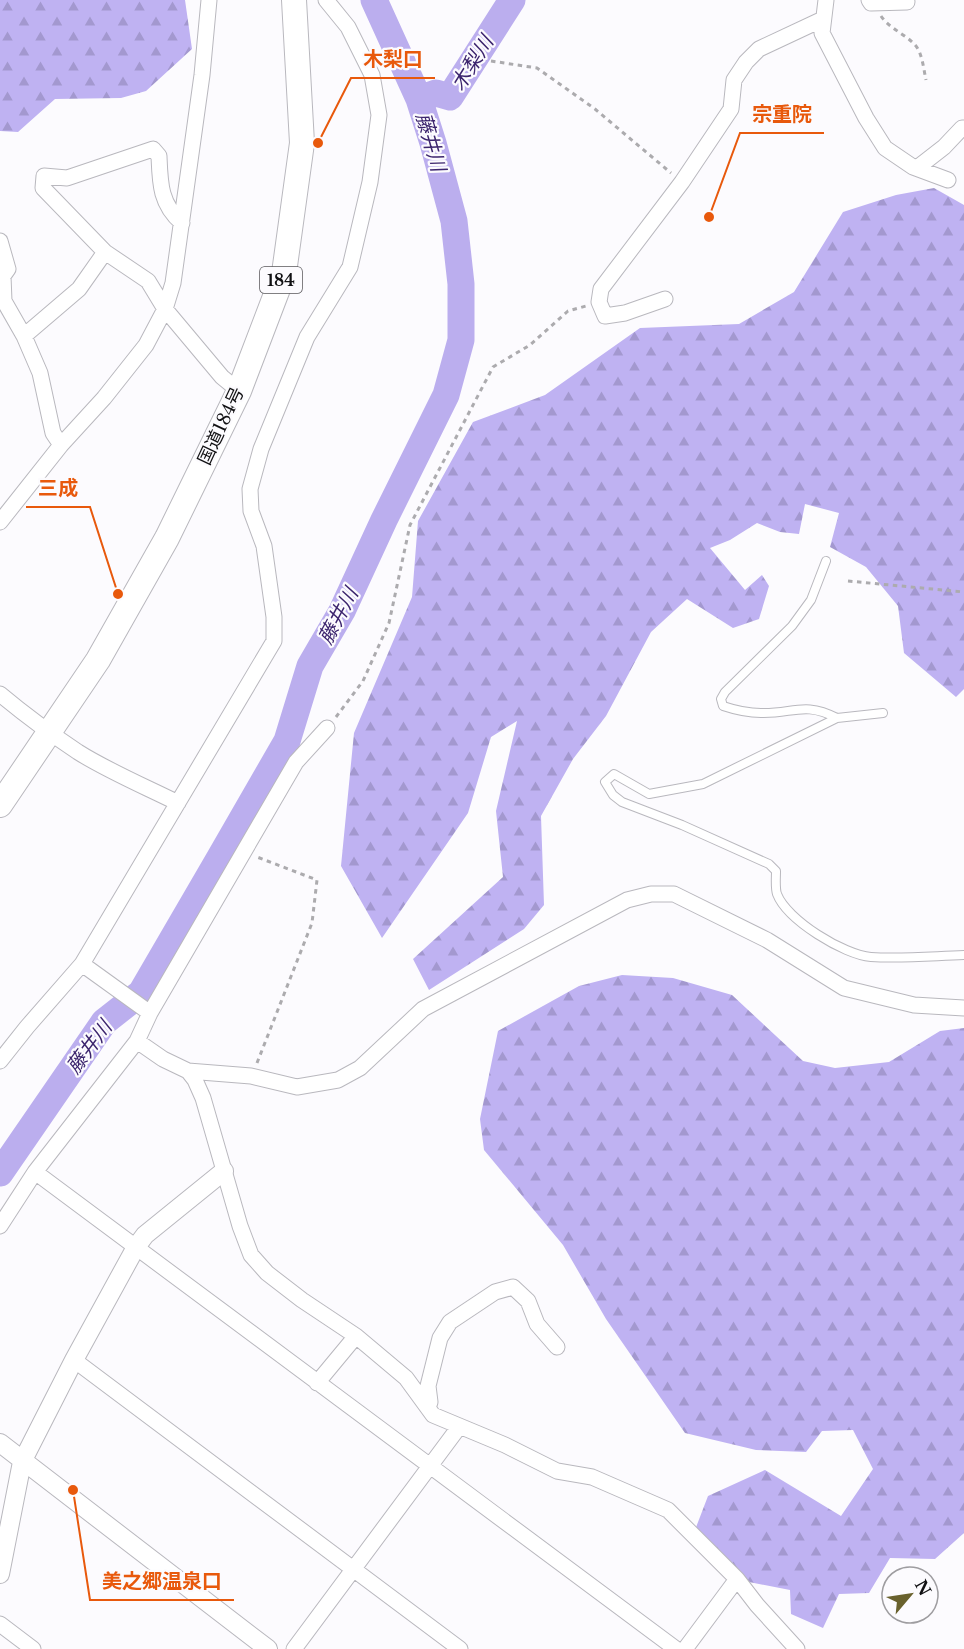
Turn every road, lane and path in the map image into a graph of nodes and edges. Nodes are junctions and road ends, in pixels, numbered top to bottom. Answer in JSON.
{"nodes":[{"id":1,"x":209,"y":0,"type":"edge"},
{"id":2,"x":294,"y":0,"type":"edge"},
{"id":3,"x":326,"y":0,"type":"edge"},
{"id":4,"x":826,"y":0,"type":"edge"},
{"id":5,"x":870,"y":2,"type":"edge"},
{"id":6,"x":907,"y":2,"type":"dead end"},
{"id":7,"x":823,"y":19,"type":"junction"},
{"id":8,"x":490,"y":61,"type":"dead end"},
{"id":9,"x":926,"y":80,"type":"dead end"},
{"id":10,"x":964,"y":128,"type":"edge"},
{"id":11,"x":916,"y":168,"type":"junction"},
{"id":12,"x":948,"y":180,"type":"dead end"},
{"id":13,"x":682,"y":182,"type":"junction"},
{"id":14,"x":182,"y":223,"type":"junction"},
{"id":15,"x":0,"y":241,"type":"edge"},
{"id":16,"x":105,"y":252,"type":"junction"},
{"id":17,"x":664,"y":299,"type":"dead end"},
{"id":18,"x":599,"y":302,"type":"junction"},
{"id":19,"x":165,"y":309,"type":"junction"},
{"id":20,"x":24,"y":336,"type":"junction"},
{"id":21,"x":239,"y":391,"type":"junction"},
{"id":22,"x":61,"y":445,"type":"junction"},
{"id":23,"x":0,"y":522,"type":"edge"},
{"id":24,"x":826,"y":561,"type":"dead end"},
{"id":25,"x":848,"y":581,"type":"dead end"},
{"id":26,"x":964,"y":592,"type":"edge"},
{"id":27,"x":0,"y":694,"type":"edge"},
{"id":28,"x":883,"y":712,"type":"dead end"},
{"id":29,"x":837,"y":718,"type":"junction"},
{"id":30,"x":327,"y":728,"type":"joint"},
{"id":31,"x":50,"y":732,"type":"junction"},
{"id":32,"x":178,"y":803,"type":"junction"},
{"id":33,"x":0,"y":805,"type":"edge"},
{"id":34,"x":244,"y":851,"type":"junction"},
{"id":35,"x":964,"y":955,"type":"edge"},
{"id":36,"x":82,"y":964,"type":"junction"},
{"id":37,"x":964,"y":1008,"type":"edge"},
{"id":38,"x":147,"y":1011,"type":"junction"},
{"id":39,"x":137,"y":1041,"type":"junction"},
{"id":40,"x":0,"y":1061,"type":"edge"},
{"id":41,"x":188,"y":1071,"type":"junction"},
{"id":42,"x":251,"y":1076,"type":"junction"},
{"id":43,"x":224,"y":1171,"type":"junction"},
{"id":44,"x":35,"y":1173,"type":"junction"},
{"id":45,"x":0,"y":1226,"type":"edge"},
{"id":46,"x":136,"y":1247,"type":"junction"},
{"id":47,"x":356,"y":1336,"type":"junction"},
{"id":48,"x":557,"y":1347,"type":"dead end"},
{"id":49,"x":74,"y":1360,"type":"junction"},
{"id":50,"x":317,"y":1383,"type":"junction"},
{"id":51,"x":428,"y":1408,"type":"junction"},
{"id":52,"x":459,"y":1427,"type":"junction"},
{"id":53,"x":0,"y":1443,"type":"edge"},
{"id":54,"x":22,"y":1462,"type":"junction"},
{"id":55,"x":431,"y":1466,"type":"junction"},
{"id":56,"x":354,"y":1570,"type":"junction"},
{"id":57,"x":0,"y":1574,"type":"edge"},
{"id":58,"x":737,"y":1579,"type":"junction"},
{"id":59,"x":0,"y":1624,"type":"edge"},
{"id":60,"x":33,"y":1649,"type":"edge"},
{"id":61,"x":268,"y":1649,"type":"edge"},
{"id":62,"x":294,"y":1649,"type":"edge"},
{"id":63,"x":460,"y":1649,"type":"edge"},
{"id":64,"x":676,"y":1649,"type":"edge"},
{"id":65,"x":685,"y":1649,"type":"edge"},
{"id":66,"x":797,"y":1649,"type":"edge"}],
"edges":[{"from":1,"to":14,"type":"street"},
{"from":2,"to":21,"type":"highway","name":"国道184号","number":"184"},
{"from":3,"to":32,"type":"street"},
{"from":4,"to":7,"type":"street"},
{"from":5,"to":6,"type":"street"},
{"from":5,"to":9,"type":"path"},
{"from":7,"to":11,"type":"street"},
{"from":7,"to":13,"type":"street"},
{"from":8,"to":13,"type":"path"},
{"from":10,"to":11,"type":"street"},
{"from":11,"to":12,"type":"street"},
{"from":13,"to":18,"type":"street"},
{"from":14,"to":16,"type":"street"},
{"from":14,"to":19,"type":"street"},
{"from":15,"to":20,"type":"street"},
{"from":16,"to":19,"type":"street"},
{"from":16,"to":20,"type":"street"},
{"from":17,"to":18,"type":"street"},
{"from":18,"to":30,"type":"path"},
{"from":19,"to":21,"type":"street"},
{"from":19,"to":22,"type":"street"},
{"from":20,"to":22,"type":"street"},
{"from":21,"to":31,"type":"highway","name":"国道184号","number":"184"},
{"from":22,"to":23,"type":"street"},
{"from":24,"to":29,"type":"lane"},
{"from":25,"to":26,"type":"path"},
{"from":27,"to":31,"type":"street"},
{"from":28,"to":29,"type":"lane"},
{"from":29,"to":35,"type":"lane"},
{"from":30,"to":34,"type":"street"},
{"from":31,"to":32,"type":"street"},
{"from":31,"to":33,"type":"highway","name":"国道184号","number":"184"},
{"from":32,"to":36,"type":"street"},
{"from":34,"to":38,"type":"street"},
{"from":34,"to":42,"type":"path"},
{"from":36,"to":38,"type":"street"},
{"from":36,"to":40,"type":"street"},
{"from":37,"to":42,"type":"street"},
{"from":38,"to":39,"type":"street"},
{"from":39,"to":41,"type":"street"},
{"from":39,"to":44,"type":"street"},
{"from":41,"to":42,"type":"street"},
{"from":41,"to":43,"type":"street"},
{"from":43,"to":46,"type":"street"},
{"from":43,"to":47,"type":"street"},
{"from":44,"to":45,"type":"street"},
{"from":44,"to":46,"type":"street"},
{"from":46,"to":49,"type":"street"},
{"from":46,"to":50,"type":"street"},
{"from":47,"to":50,"type":"street"},
{"from":47,"to":51,"type":"street"},
{"from":48,"to":51,"type":"street"},
{"from":49,"to":54,"type":"street"},
{"from":49,"to":56,"type":"street"},
{"from":50,"to":55,"type":"street"},
{"from":51,"to":52,"type":"street"},
{"from":52,"to":55,"type":"street"},
{"from":52,"to":58,"type":"street"},
{"from":53,"to":54,"type":"street"},
{"from":54,"to":57,"type":"street"},
{"from":54,"to":61,"type":"street"},
{"from":55,"to":56,"type":"street"},
{"from":55,"to":64,"type":"street"},
{"from":56,"to":62,"type":"street"},
{"from":56,"to":63,"type":"street"},
{"from":58,"to":65,"type":"street"},
{"from":58,"to":66,"type":"street"},
{"from":59,"to":60,"type":"street"}]}
